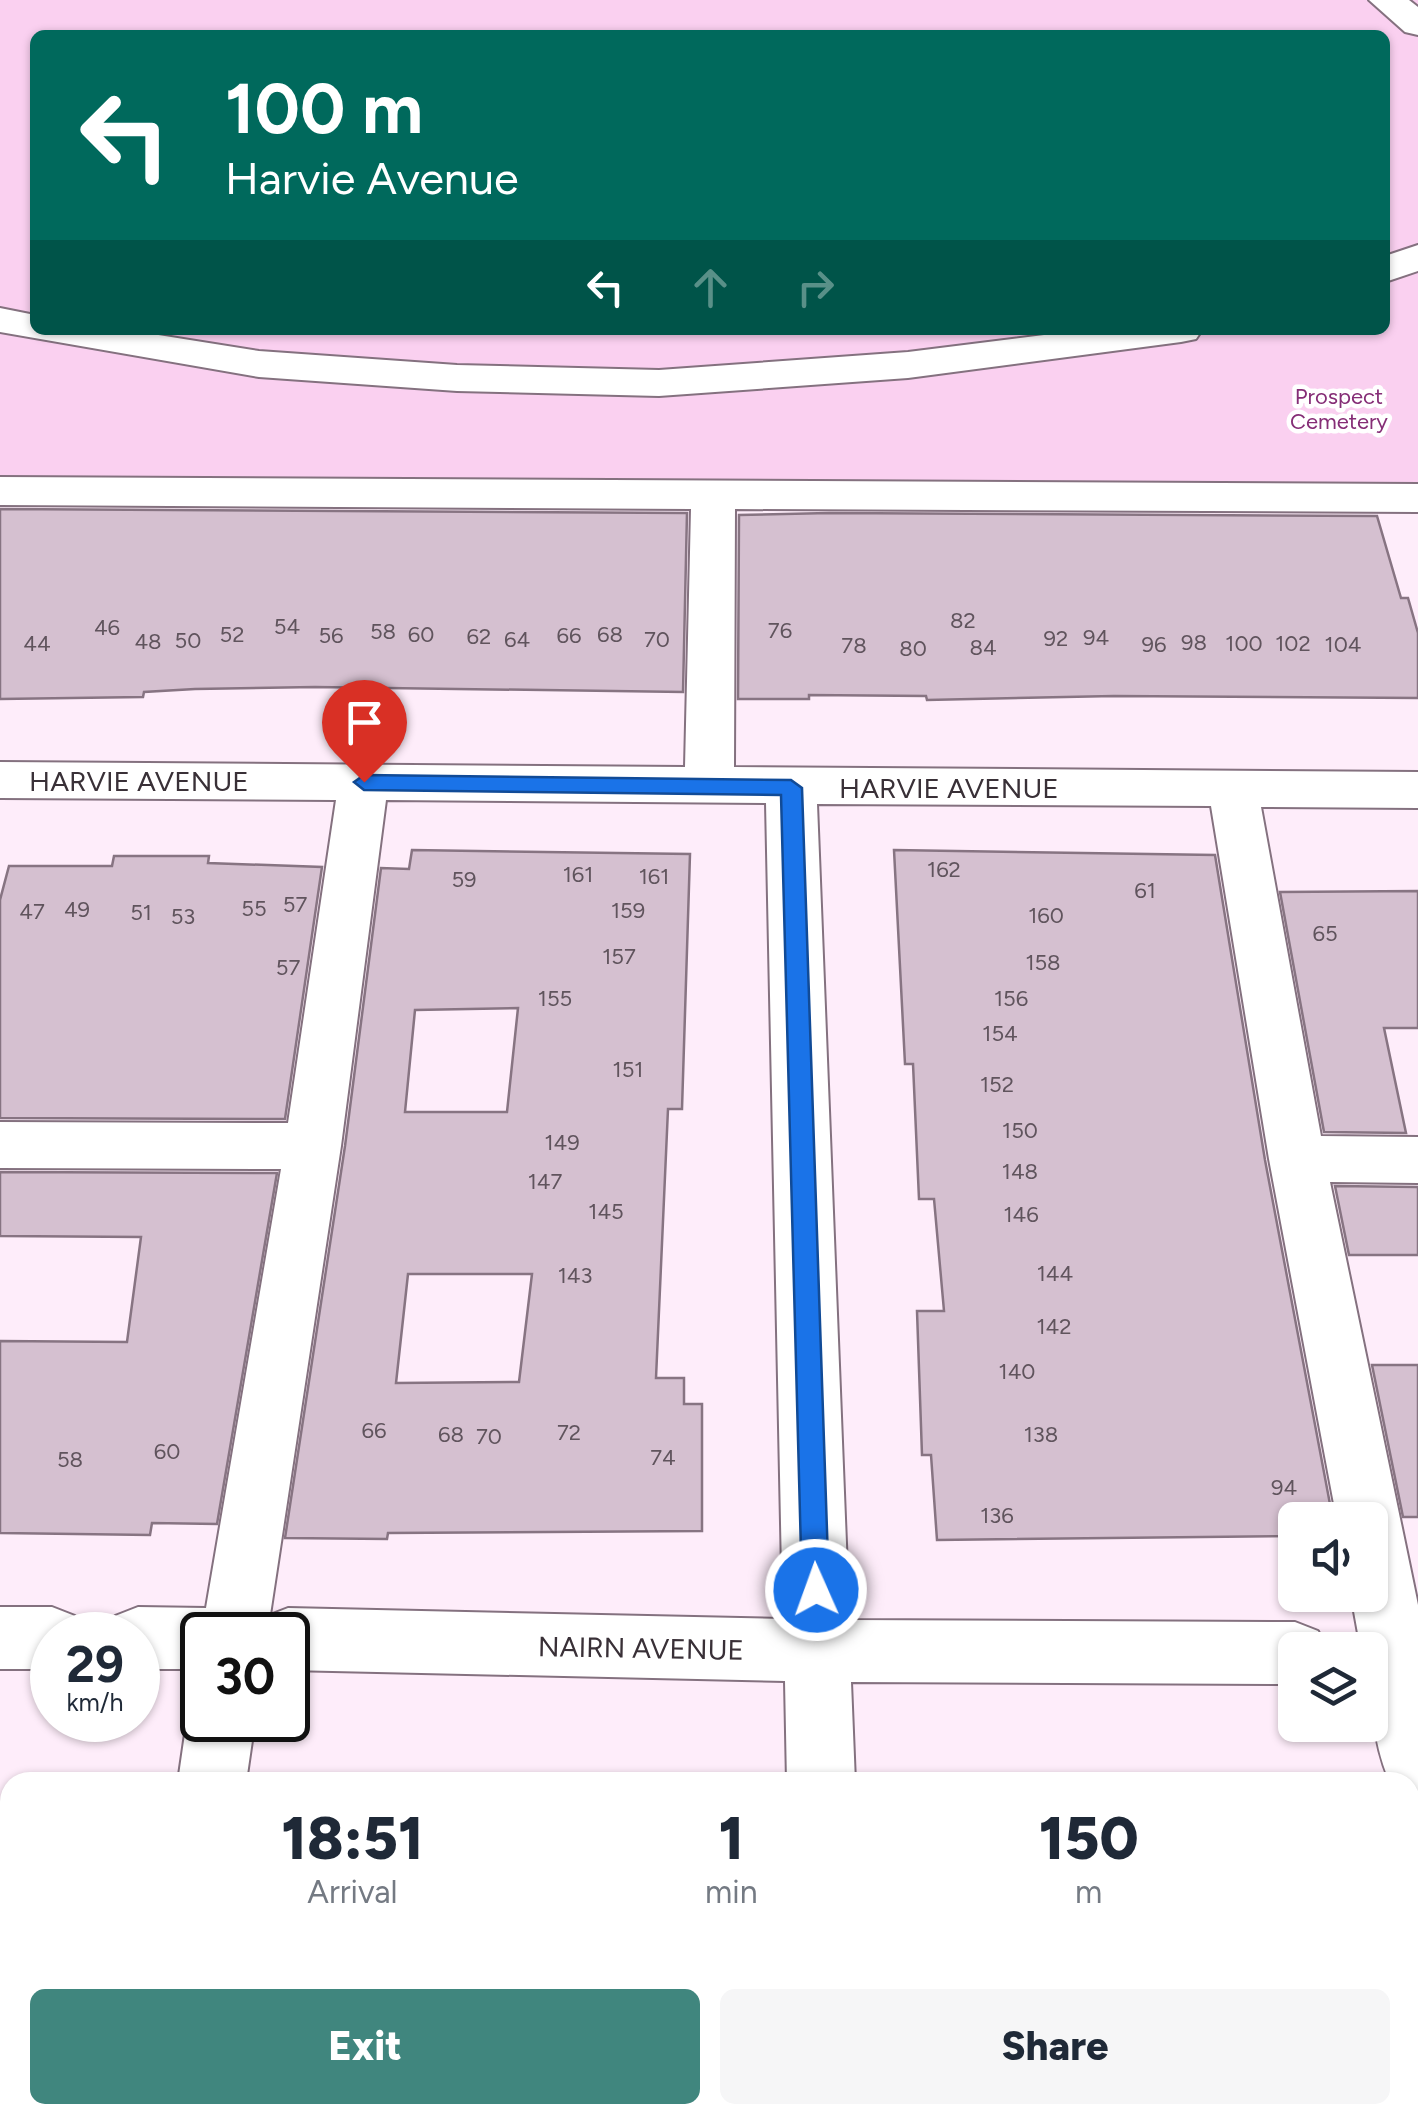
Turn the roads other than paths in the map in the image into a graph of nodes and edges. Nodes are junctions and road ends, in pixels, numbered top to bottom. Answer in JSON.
{"nodes":[{"id":1,"x":1387,"y":0,"type":"edge"},
{"id":2,"x":1418,"y":24,"type":"edge"},
{"id":3,"x":1418,"y":258,"type":"edge"},
{"id":4,"x":1390,"y":268,"type":"edge"},
{"id":5,"x":0,"y":320,"type":"edge"},
{"id":6,"x":30,"y":326,"type":"edge"},
{"id":7,"x":81,"y":335,"type":"edge"},
{"id":8,"x":1142,"y":335,"type":"edge"},
{"id":9,"x":0,"y":491,"type":"edge"},
{"id":10,"x":713,"y":496,"type":"junction"},
{"id":11,"x":1418,"y":498,"type":"edge"},
{"id":12,"x":0,"y":780,"type":"edge"},
{"id":13,"x":364,"y":782,"type":"junction"},
{"id":14,"x":709,"y":787,"type":"junction"},
{"id":15,"x":791,"y":788,"type":"junction"},
{"id":16,"x":1233,"y":789,"type":"junction"},
{"id":17,"x":1418,"y":790,"type":"edge"},
{"id":18,"x":0,"y":1145,"type":"edge"},
{"id":19,"x":313,"y":1146,"type":"junction"},
{"id":20,"x":1298,"y":1159,"type":"junction"},
{"id":21,"x":1418,"y":1160,"type":"edge"},
{"id":22,"x":238,"y":1612,"type":"edge"},
{"id":23,"x":0,"y":1638,"type":"edge"},
{"id":24,"x":30,"y":1638,"type":"edge"},
{"id":25,"x":310,"y":1640,"type":"edge"},
{"id":26,"x":817,"y":1652,"type":"junction"},
{"id":27,"x":1278,"y":1653,"type":"edge"},
{"id":28,"x":1394,"y":1654,"type":"edge"},
{"id":29,"x":218,"y":1742,"type":"edge"},
{"id":30,"x":1418,"y":1769,"type":"edge"},
{"id":31,"x":214,"y":1772,"type":"edge"},
{"id":32,"x":821,"y":1772,"type":"edge"}],
"edges":[{"from":1,"to":2,"type":"street"},
{"from":3,"to":4,"type":"street"},
{"from":5,"to":6,"type":"street"},
{"from":7,"to":8,"type":"street"},
{"from":9,"to":10,"type":"street"},
{"from":10,"to":11,"type":"street"},
{"from":10,"to":14,"type":"street"},
{"from":12,"to":13,"type":"street","name":"HARVIE AVENUE"},
{"from":13,"to":14,"type":"street","name":"HARVIE AVENUE"},
{"from":13,"to":19,"type":"street"},
{"from":14,"to":15,"type":"street","name":"HARVIE AVENUE"},
{"from":15,"to":16,"type":"street","name":"HARVIE AVENUE"},
{"from":15,"to":26,"type":"street"},
{"from":16,"to":17,"type":"street","name":"HARVIE AVENUE"},
{"from":16,"to":20,"type":"street"},
{"from":18,"to":19,"type":"street"},
{"from":19,"to":22,"type":"street"},
{"from":20,"to":21,"type":"street"},
{"from":20,"to":28,"type":"street"},
{"from":23,"to":24,"type":"street"},
{"from":25,"to":26,"type":"street","name":"NAIRN AVENUE"},
{"from":26,"to":27,"type":"street","name":"NAIRN AVENUE"},
{"from":26,"to":32,"type":"street"},
{"from":28,"to":30,"type":"street"},
{"from":29,"to":31,"type":"street"}]}
